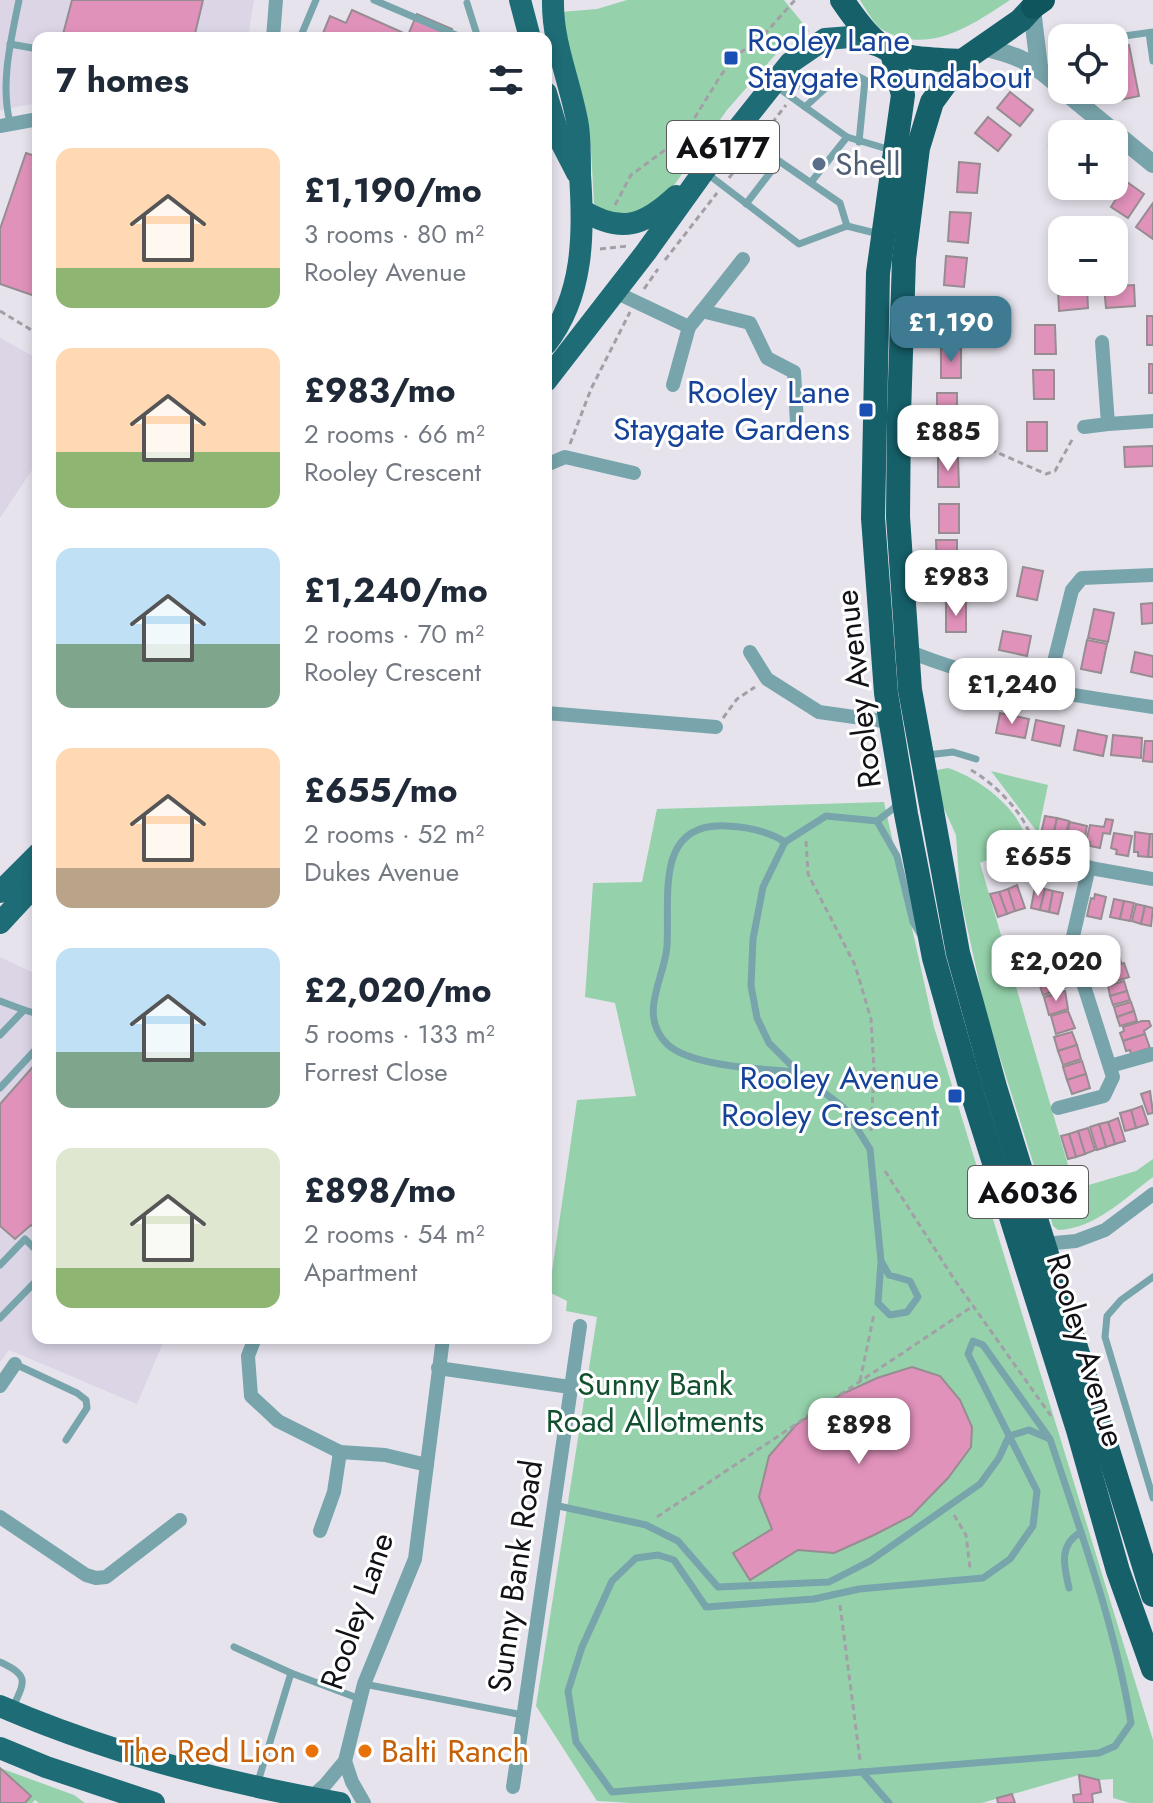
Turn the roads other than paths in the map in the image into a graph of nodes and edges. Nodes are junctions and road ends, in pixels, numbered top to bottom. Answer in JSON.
{"nodes":[{"id":1,"x":19,"y":0,"type":"edge"},
{"id":2,"x":276,"y":0,"type":"edge"},
{"id":3,"x":316,"y":0,"type":"edge"},
{"id":4,"x":374,"y":0,"type":"edge"},
{"id":5,"x":520,"y":0,"type":"edge"},
{"id":6,"x":553,"y":0,"type":"edge"},
{"id":7,"x":842,"y":0,"type":"edge"},
{"id":8,"x":467,"y":3,"type":"dead end"},
{"id":9,"x":1036,"y":4,"type":"edge"},
{"id":10,"x":273,"y":32,"type":"edge"},
{"id":11,"x":303,"y":32,"type":"edge"},
{"id":12,"x":449,"y":32,"type":"edge"},
{"id":13,"x":476,"y":32,"type":"edge"},
{"id":14,"x":528,"y":32,"type":"edge"},
{"id":15,"x":1151,"y":32,"type":"edge"},
{"id":16,"x":1128,"y":35,"type":"edge"},
{"id":17,"x":10,"y":44,"type":"junction"},
{"id":18,"x":32,"y":48,"type":"edge"},
{"id":19,"x":886,"y":50,"type":"junction"},
{"id":20,"x":972,"y":54,"type":"junction"},
{"id":21,"x":1153,"y":61,"type":"edge"},
{"id":22,"x":1039,"y":67,"type":"junction"},
{"id":23,"x":1048,"y":75,"type":"edge"},
{"id":24,"x":772,"y":83,"type":"junction"},
{"id":25,"x":1081,"y":104,"type":"edge"},
{"id":26,"x":805,"y":107,"type":"junction"},
{"id":27,"x":552,"y":113,"type":"edge"},
{"id":28,"x":32,"y":120,"type":"edge"},
{"id":29,"x":5,"y":125,"type":"edge"},
{"id":30,"x":847,"y":137,"type":"junction"},
{"id":31,"x":859,"y":142,"type":"junction"},
{"id":32,"x":897,"y":151,"type":"junction"},
{"id":33,"x":1153,"y":164,"type":"edge"},
{"id":34,"x":704,"y":171,"type":"junction"},
{"id":35,"x":581,"y":181,"type":"junction"},
{"id":36,"x":812,"y":181,"type":"junction"},
{"id":37,"x":746,"y":204,"type":"junction"},
{"id":38,"x":582,"y":210,"type":"junction"},
{"id":39,"x":847,"y":226,"type":"junction"},
{"id":40,"x":885,"y":235,"type":"junction"},
{"id":41,"x":743,"y":259,"type":"dead end"},
{"id":42,"x":615,"y":292,"type":"junction"},
{"id":43,"x":702,"y":311,"type":"junction"},
{"id":44,"x":689,"y":327,"type":"junction"},
{"id":45,"x":552,"y":336,"type":"edge"},
{"id":46,"x":1102,"y":342,"type":"dead end"},
{"id":47,"x":552,"y":375,"type":"edge"},
{"id":48,"x":673,"y":385,"type":"dead end"},
{"id":49,"x":1153,"y":421,"type":"edge"},
{"id":50,"x":797,"y":423,"type":"dead end"},
{"id":51,"x":1108,"y":424,"type":"junction"},
{"id":52,"x":1084,"y":427,"type":"road end"},
{"id":53,"x":552,"y":462,"type":"edge"},
{"id":54,"x":634,"y":473,"type":"dead end"},
{"id":55,"x":1153,"y":575,"type":"edge"},
{"id":56,"x":908,"y":651,"type":"junction"},
{"id":57,"x":750,"y":652,"type":"dead end"},
{"id":58,"x":1047,"y":690,"type":"junction"},
{"id":59,"x":1153,"y":707,"type":"edge"},
{"id":60,"x":552,"y":713,"type":"edge"},
{"id":61,"x":890,"y":722,"type":"junction"},
{"id":62,"x":716,"y":727,"type":"road end"},
{"id":63,"x":921,"y":756,"type":"junction"},
{"id":64,"x":976,"y":759,"type":"dead end"},
{"id":65,"x":902,"y":792,"type":"junction"},
{"id":66,"x":877,"y":821,"type":"junction"},
{"id":67,"x":785,"y":842,"type":"junction"},
{"id":68,"x":1028,"y":857,"type":"road end"},
{"id":69,"x":32,"y":859,"type":"edge"},
{"id":70,"x":1089,"y":867,"type":"junction"},
{"id":71,"x":1153,"y":879,"type":"edge"},
{"id":72,"x":3,"y":881,"type":"edge"},
{"id":73,"x":32,"y":888,"type":"edge"},
{"id":74,"x":0,"y":923,"type":"edge"},
{"id":75,"x":934,"y":958,"type":"junction"},
{"id":76,"x":0,"y":1001,"type":"edge"},
{"id":77,"x":24,"y":1010,"type":"junction"},
{"id":78,"x":32,"y":1012,"type":"edge"},
{"id":79,"x":0,"y":1035,"type":"edge"},
{"id":80,"x":32,"y":1053,"type":"edge"},
{"id":81,"x":1153,"y":1054,"type":"edge"},
{"id":82,"x":1110,"y":1066,"type":"junction"},
{"id":83,"x":798,"y":1072,"type":"junction"},
{"id":84,"x":0,"y":1088,"type":"edge"},
{"id":85,"x":1058,"y":1108,"type":"dead end"},
{"id":86,"x":1153,"y":1194,"type":"edge"},
{"id":87,"x":1044,"y":1244,"type":"junction"},
{"id":88,"x":32,"y":1246,"type":"edge"},
{"id":89,"x":881,"y":1261,"type":"junction"},
{"id":90,"x":0,"y":1265,"type":"edge"},
{"id":91,"x":1153,"y":1277,"type":"edge"},
{"id":92,"x":32,"y":1285,"type":"edge"},
{"id":93,"x":0,"y":1318,"type":"edge"},
{"id":94,"x":580,"y":1326,"type":"dead end"},
{"id":95,"x":253,"y":1344,"type":"edge"},
{"id":96,"x":442,"y":1344,"type":"edge"},
{"id":97,"x":15,"y":1364,"type":"joint"},
{"id":98,"x":438,"y":1368,"type":"junction"},
{"id":99,"x":0,"y":1386,"type":"edge"},
{"id":100,"x":570,"y":1387,"type":"junction"},
{"id":101,"x":1009,"y":1436,"type":"junction"},
{"id":102,"x":1050,"y":1439,"type":"junction"},
{"id":103,"x":66,"y":1440,"type":"dead end"},
{"id":104,"x":340,"y":1452,"type":"junction"},
{"id":105,"x":427,"y":1465,"type":"junction"},
{"id":106,"x":1153,"y":1498,"type":"edge"},
{"id":107,"x":554,"y":1505,"type":"junction"},
{"id":108,"x":0,"y":1517,"type":"edge"},
{"id":109,"x":180,"y":1520,"type":"dead end"},
{"id":110,"x":320,"y":1531,"type":"dead end"},
{"id":111,"x":1081,"y":1532,"type":"junction"},
{"id":112,"x":1099,"y":1548,"type":"junction"},
{"id":113,"x":829,"y":1582,"type":"junction"},
{"id":114,"x":1069,"y":1588,"type":"dead end"},
{"id":115,"x":838,"y":1594,"type":"junction"},
{"id":116,"x":1153,"y":1595,"type":"edge"},
{"id":117,"x":234,"y":1647,"type":"dead end"},
{"id":118,"x":0,"y":1662,"type":"edge"},
{"id":119,"x":1153,"y":1669,"type":"edge"},
{"id":120,"x":291,"y":1673,"type":"junction"},
{"id":121,"x":362,"y":1692,"type":"junction"},
{"id":122,"x":6,"y":1708,"type":"edge"},
{"id":123,"x":524,"y":1716,"type":"junction"},
{"id":124,"x":0,"y":1748,"type":"edge"},
{"id":125,"x":345,"y":1761,"type":"junction"},
{"id":126,"x":862,"y":1772,"type":"junction"},
{"id":127,"x":257,"y":1787,"type":"junction"},
{"id":128,"x":513,"y":1787,"type":"dead end"},
{"id":129,"x":117,"y":1797,"type":"edge"},
{"id":130,"x":310,"y":1798,"type":"junction"},
{"id":131,"x":154,"y":1803,"type":"edge"},
{"id":132,"x":340,"y":1803,"type":"edge"},
{"id":133,"x":364,"y":1803,"type":"edge"},
{"id":134,"x":889,"y":1803,"type":"edge"}],
"edges":[{"from":1,"to":17,"type":"lane"},
{"from":2,"to":10,"type":"street"},
{"from":3,"to":11,"type":"lane"},
{"from":4,"to":12,"type":"lane"},
{"from":5,"to":14,"type":"main road"},
{"from":6,"to":35,"type":"main road"},
{"from":7,"to":19,"type":"highway"},
{"from":8,"to":13,"type":"lane"},
{"from":9,"to":20,"type":"highway","name":"Rooley Avenue"},
{"from":9,"to":22,"type":"street"},
{"from":15,"to":16,"type":"lane"},
{"from":15,"to":21,"type":"lane"},
{"from":17,"to":18,"type":"lane"},
{"from":17,"to":29,"type":"lane"},
{"from":19,"to":20,"type":"highway","number":"A6177"},
{"from":19,"to":24,"type":"main road","number":"A6177"},
{"from":19,"to":32,"type":"highway","name":"Rooley Avenue","number":"A6036"},
{"from":20,"to":22,"type":"street"},
{"from":20,"to":56,"type":"highway","name":"Rooley Avenue","number":"A6036"},
{"from":22,"to":23,"type":"street"},
{"from":24,"to":26,"type":"lane"},
{"from":24,"to":34,"type":"main road","number":"A6177"},
{"from":25,"to":33,"type":"street"},
{"from":26,"to":30,"type":"lane"},
{"from":26,"to":31,"type":"lane"},
{"from":27,"to":35,"type":"main road"},
{"from":28,"to":29,"type":"street"},
{"from":30,"to":31,"type":"lane"},
{"from":30,"to":36,"type":"lane"},
{"from":31,"to":32,"type":"lane"},
{"from":32,"to":40,"type":"highway","name":"Rooley Avenue","number":"A6036"},
{"from":34,"to":37,"type":"lane"},
{"from":34,"to":38,"type":"main road"},
{"from":34,"to":42,"type":"main road","number":"A6177"},
{"from":35,"to":38,"type":"main road"},
{"from":36,"to":37,"type":"lane"},
{"from":36,"to":39,"type":"lane"},
{"from":37,"to":39,"type":"lane"},
{"from":38,"to":45,"type":"main road"},
{"from":39,"to":40,"type":"lane"},
{"from":40,"to":61,"type":"highway","name":"Rooley Avenue","number":"A6036"},
{"from":41,"to":43,"type":"street"},
{"from":42,"to":44,"type":"street"},
{"from":42,"to":47,"type":"main road","number":"A6177"},
{"from":43,"to":44,"type":"street"},
{"from":43,"to":50,"type":"street"},
{"from":44,"to":48,"type":"street"},
{"from":46,"to":51,"type":"street"},
{"from":49,"to":51,"type":"street"},
{"from":51,"to":52,"type":"street"},
{"from":53,"to":54,"type":"street"},
{"from":55,"to":58,"type":"street"},
{"from":56,"to":58,"type":"street"},
{"from":56,"to":63,"type":"highway","name":"Rooley Avenue","number":"A6036"},
{"from":57,"to":61,"type":"street"},
{"from":58,"to":59,"type":"street"},
{"from":60,"to":62,"type":"street"},
{"from":61,"to":65,"type":"highway","name":"Rooley Avenue","number":"A6036"},
{"from":63,"to":64,"type":"lane"},
{"from":63,"to":87,"type":"highway","name":"Rooley Avenue","number":"A6036"},
{"from":65,"to":66,"type":"lane"},
{"from":65,"to":75,"type":"highway","name":"Rooley Avenue","number":"A6036"},
{"from":66,"to":67,"type":"lane"},
{"from":66,"to":75,"type":"lane"},
{"from":67,"to":83,"type":"lane"},
{"from":67,"to":83,"type":"lane"},
{"from":68,"to":70,"type":"street"},
{"from":69,"to":72,"type":"main road"},
{"from":70,"to":71,"type":"street"},
{"from":70,"to":82,"type":"street"},
{"from":73,"to":74,"type":"main road"},
{"from":75,"to":112,"type":"highway","name":"Rooley Avenue","number":"A6036"},
{"from":76,"to":77,"type":"lane"},
{"from":77,"to":78,"type":"lane"},
{"from":77,"to":79,"type":"lane"},
{"from":80,"to":84,"type":"lane"},
{"from":81,"to":82,"type":"street"},
{"from":82,"to":85,"type":"street"},
{"from":83,"to":89,"type":"lane"},
{"from":86,"to":87,"type":"street"},
{"from":87,"to":116,"type":"highway","name":"Rooley Avenue","number":"A6036"},
{"from":88,"to":90,"type":"lane"},
{"from":89,"to":89,"type":"lane"},
{"from":91,"to":106,"type":"lane"},
{"from":92,"to":93,"type":"lane"},
{"from":94,"to":100,"type":"street","name":"Sunny Bank Road"},
{"from":95,"to":104,"type":"street"},
{"from":96,"to":98,"type":"street","name":"Rooley Lane"},
{"from":97,"to":99,"type":"street"},
{"from":97,"to":103,"type":"lane"},
{"from":98,"to":100,"type":"street"},
{"from":98,"to":105,"type":"street","name":"Rooley Lane"},
{"from":100,"to":107,"type":"street","name":"Sunny Bank Road"},
{"from":101,"to":102,"type":"lane"},
{"from":101,"to":102,"type":"lane"},
{"from":101,"to":113,"type":"lane"},
{"from":101,"to":115,"type":"lane"},
{"from":102,"to":111,"type":"lane"},
{"from":104,"to":105,"type":"street"},
{"from":104,"to":110,"type":"street"},
{"from":105,"to":121,"type":"street","name":"Rooley Lane"},
{"from":107,"to":113,"type":"lane"},
{"from":107,"to":123,"type":"street","name":"Sunny Bank Road"},
{"from":108,"to":109,"type":"street"},
{"from":111,"to":112,"type":"lane"},
{"from":111,"to":114,"type":"lane"},
{"from":112,"to":119,"type":"highway","name":"Rooley Avenue","number":"A6036"},
{"from":112,"to":126,"type":"lane"},
{"from":113,"to":115,"type":"lane"},
{"from":115,"to":126,"type":"lane"},
{"from":117,"to":120,"type":"lane"},
{"from":118,"to":122,"type":"lane"},
{"from":120,"to":121,"type":"lane"},
{"from":120,"to":127,"type":"lane"},
{"from":121,"to":123,"type":"lane"},
{"from":121,"to":125,"type":"street","name":"Rooley Lane"},
{"from":122,"to":127,"type":"main road"},
{"from":123,"to":128,"type":"street","name":"Sunny Bank Road"},
{"from":124,"to":129,"type":"main road"},
{"from":125,"to":130,"type":"street","name":"Rooley Lane"},
{"from":125,"to":133,"type":"street"},
{"from":126,"to":134,"type":"lane"},
{"from":127,"to":130,"type":"main road"},
{"from":129,"to":131,"type":"main road"},
{"from":130,"to":132,"type":"main road"}]}
